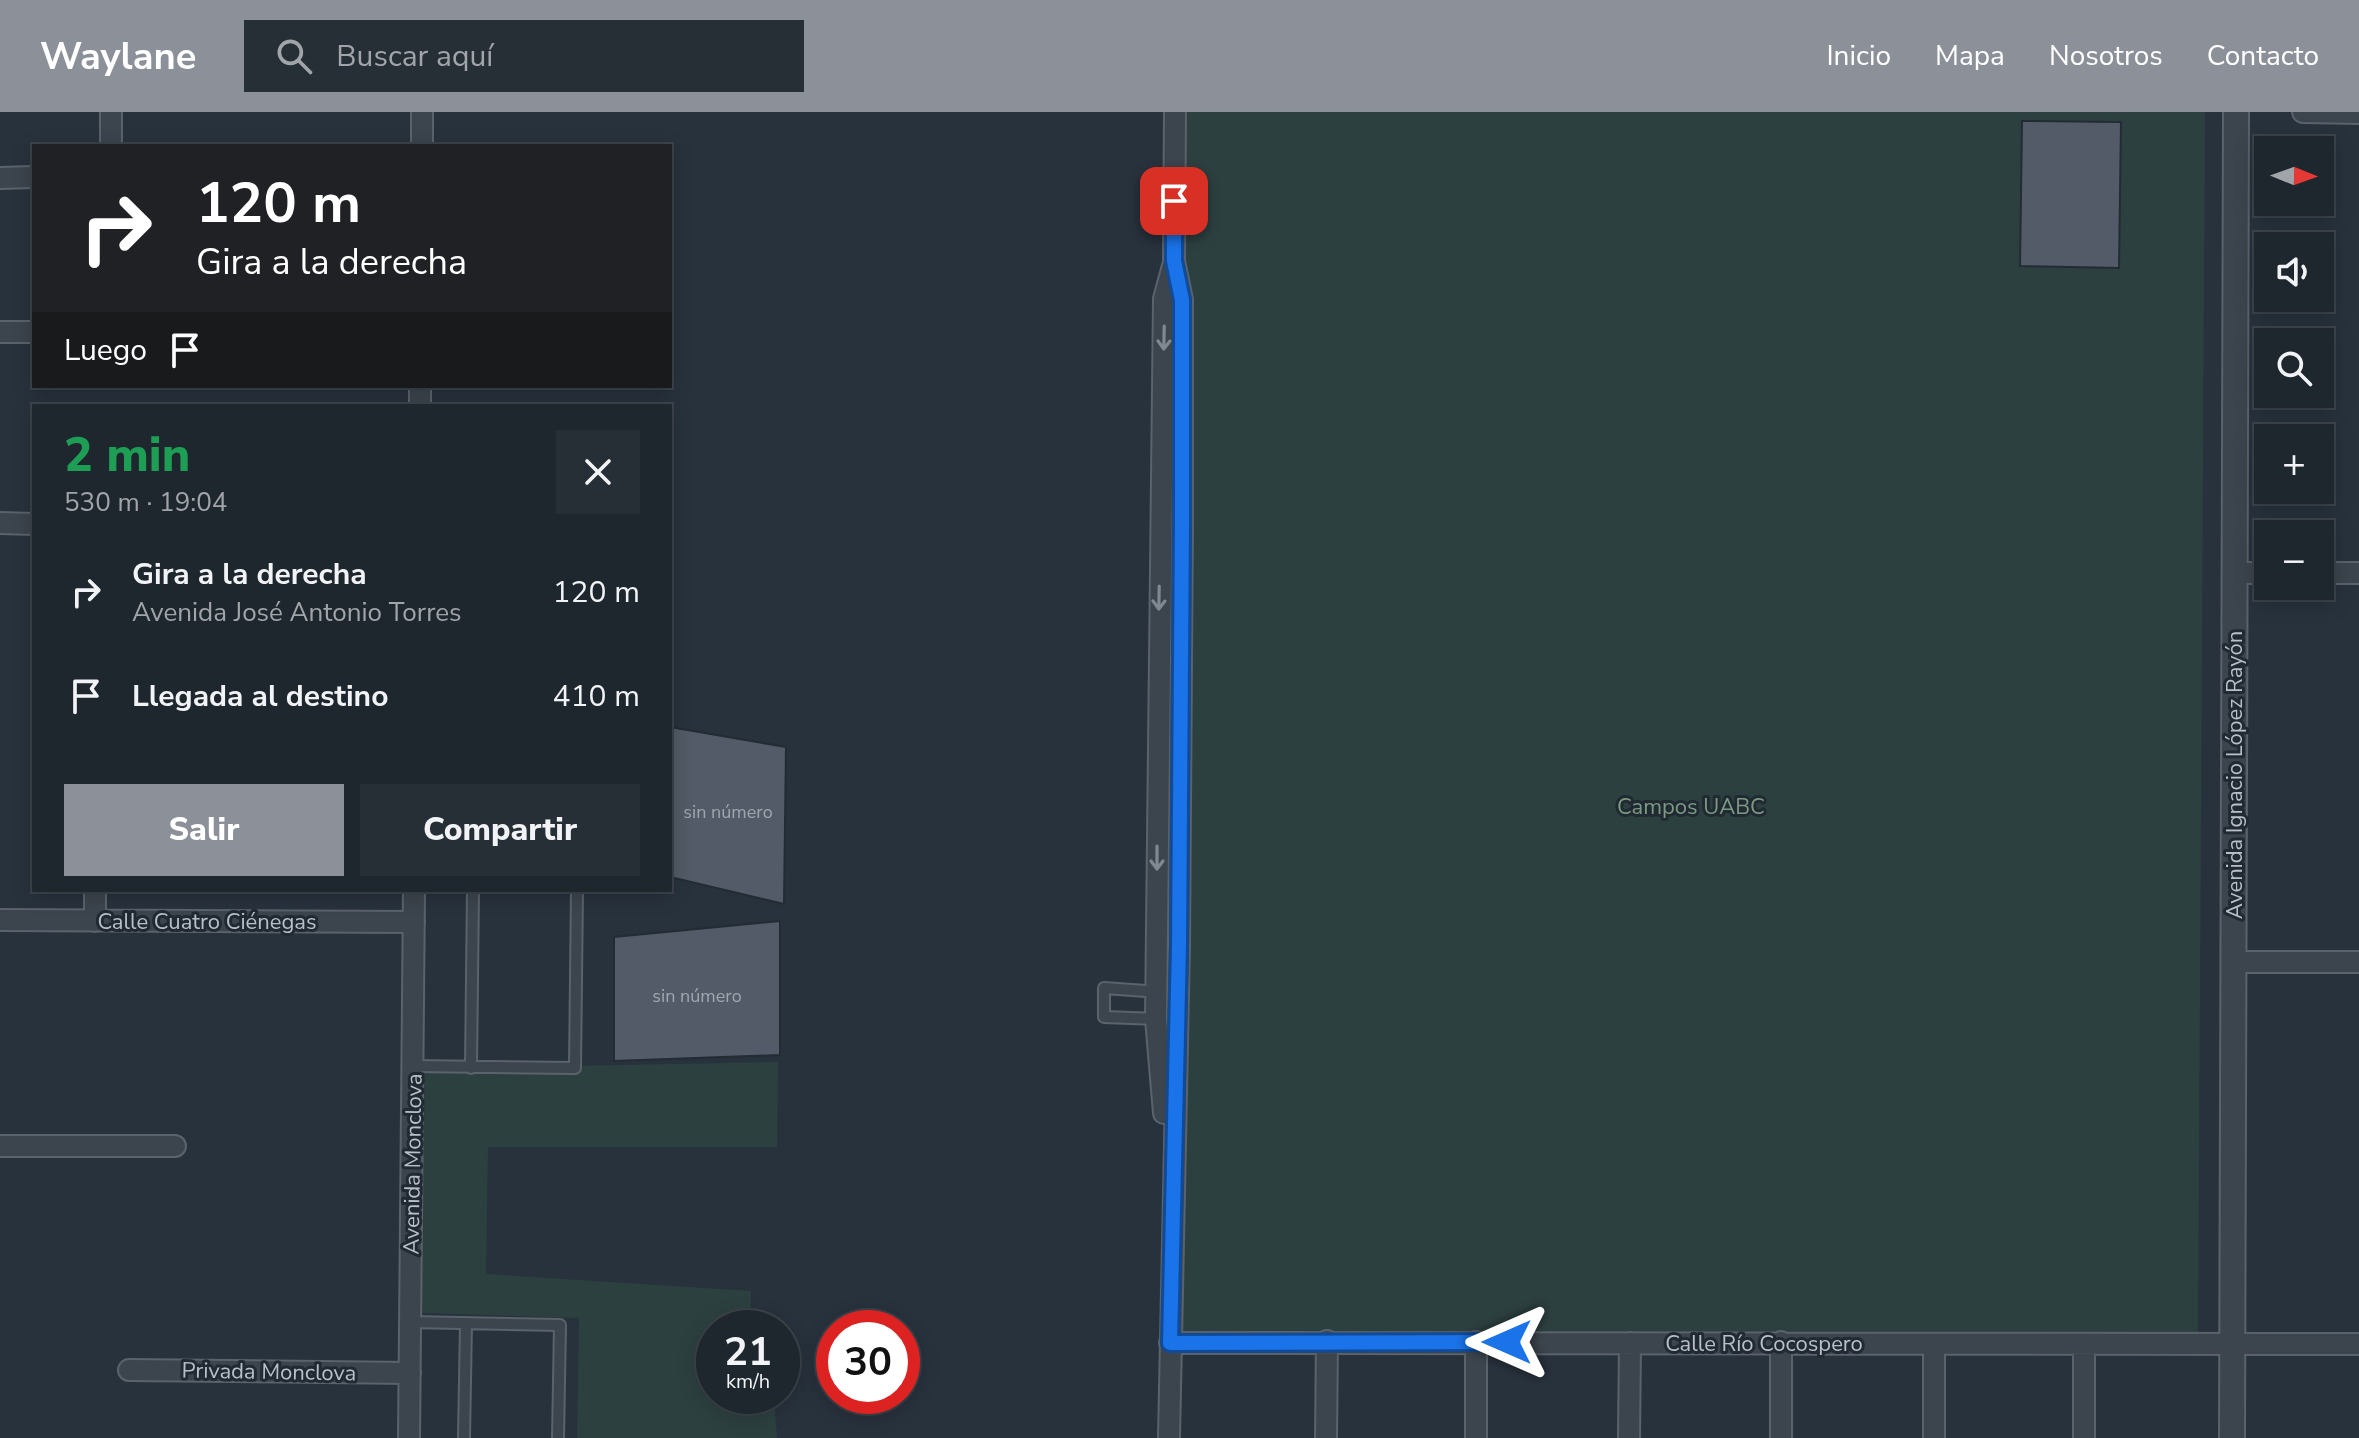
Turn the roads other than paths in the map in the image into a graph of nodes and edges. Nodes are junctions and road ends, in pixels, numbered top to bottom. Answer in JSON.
{"nodes":[{"id":1,"x":111,"y":112,"type":"edge"},
{"id":2,"x":422,"y":112,"type":"edge"},
{"id":3,"x":1175,"y":112,"type":"edge"},
{"id":4,"x":2236,"y":112,"type":"edge"},
{"id":5,"x":2303,"y":112,"type":"edge"},
{"id":6,"x":2359,"y":113,"type":"edge"},
{"id":7,"x":111,"y":144,"type":"edge"},
{"id":8,"x":422,"y":144,"type":"edge"},
{"id":9,"x":32,"y":177,"type":"edge"},
{"id":10,"x":0,"y":178,"type":"edge"},
{"id":11,"x":1174,"y":261,"type":"junction"},
{"id":12,"x":0,"y":332,"type":"edge"},
{"id":13,"x":32,"y":332,"type":"edge"},
{"id":14,"x":1182,"y":520,"type":"junction"},
{"id":15,"x":1160,"y":522,"type":"junction"},
{"id":16,"x":0,"y":523,"type":"edge"},
{"id":17,"x":32,"y":524,"type":"edge"},
{"id":18,"x":2233,"y":573,"type":"junction"},
{"id":19,"x":2254,"y":573,"type":"edge"},
{"id":20,"x":2334,"y":573,"type":"edge"},
{"id":21,"x":2359,"y":573,"type":"edge"},
{"id":22,"x":1180,"y":733,"type":"junction"},
{"id":23,"x":1157,"y":735,"type":"junction"},
{"id":24,"x":95,"y":892,"type":"edge"},
{"id":25,"x":414,"y":892,"type":"edge"},
{"id":26,"x":473,"y":892,"type":"edge"},
{"id":27,"x":577,"y":892,"type":"edge"},
{"id":28,"x":0,"y":920,"type":"edge"},
{"id":29,"x":95,"y":921,"type":"junction"},
{"id":30,"x":414,"y":922,"type":"junction"},
{"id":31,"x":2234,"y":962,"type":"junction"},
{"id":32,"x":2359,"y":962,"type":"edge"},
{"id":33,"x":1156,"y":991,"type":"junction"},
{"id":34,"x":1178,"y":993,"type":"junction"},
{"id":35,"x":1156,"y":1019,"type":"junction"},
{"id":36,"x":1177,"y":1020,"type":"junction"},
{"id":37,"x":413,"y":1066,"type":"junction"},
{"id":38,"x":471,"y":1068,"type":"junction"},
{"id":39,"x":0,"y":1146,"type":"edge"},
{"id":40,"x":175,"y":1146,"type":"dead end"},
{"id":41,"x":1175,"y":1163,"type":"junction"},
{"id":42,"x":410,"y":1322,"type":"junction"},
{"id":43,"x":466,"y":1323,"type":"junction"},
{"id":44,"x":1327,"y":1341,"type":"junction"},
{"id":45,"x":1476,"y":1342,"type":"junction"},
{"id":46,"x":1781,"y":1342,"type":"junction"},
{"id":47,"x":1170,"y":1343,"type":"junction"},
{"id":48,"x":1630,"y":1343,"type":"junction"},
{"id":49,"x":2232,"y":1343,"type":"junction"},
{"id":50,"x":1934,"y":1344,"type":"junction"},
{"id":51,"x":2359,"y":1344,"type":"edge"},
{"id":52,"x":2084,"y":1345,"type":"junction"},
{"id":53,"x":129,"y":1370,"type":"dead end"},
{"id":54,"x":410,"y":1373,"type":"junction"},
{"id":55,"x":409,"y":1438,"type":"edge"},
{"id":56,"x":464,"y":1438,"type":"edge"},
{"id":57,"x":558,"y":1438,"type":"edge"},
{"id":58,"x":1169,"y":1438,"type":"edge"},
{"id":59,"x":1326,"y":1438,"type":"edge"},
{"id":60,"x":1476,"y":1438,"type":"edge"},
{"id":61,"x":1629,"y":1438,"type":"edge"},
{"id":62,"x":1781,"y":1438,"type":"edge"},
{"id":63,"x":1934,"y":1438,"type":"edge"},
{"id":64,"x":2084,"y":1438,"type":"edge"},
{"id":65,"x":2232,"y":1438,"type":"edge"}],
"edges":[{"from":1,"to":7,"type":"street"},
{"from":2,"to":8,"type":"street"},
{"from":3,"to":11,"type":"street"},
{"from":4,"to":18,"type":"street","name":"Avenida Ignacio López Rayón"},
{"from":5,"to":6,"type":"street"},
{"from":9,"to":10,"type":"street"},
{"from":11,"to":14,"type":"street"},
{"from":11,"to":15,"type":"street","one_way":true},
{"from":12,"to":13,"type":"street"},
{"from":14,"to":15,"type":"street"},
{"from":14,"to":22,"type":"street"},
{"from":15,"to":23,"type":"street","one_way":true},
{"from":16,"to":17,"type":"street"},
{"from":18,"to":19,"type":"street"},
{"from":18,"to":31,"type":"street","name":"Avenida Ignacio López Rayón"},
{"from":20,"to":21,"type":"street"},
{"from":22,"to":23,"type":"street"},
{"from":22,"to":34,"type":"street"},
{"from":23,"to":33,"type":"street","one_way":true},
{"from":24,"to":29,"type":"street"},
{"from":25,"to":30,"type":"street","name":"Avenida Monclova"},
{"from":26,"to":38,"type":"lane"},
{"from":27,"to":38,"type":"lane"},
{"from":28,"to":29,"type":"street","name":"Calle Cuatro Ciénegas"},
{"from":29,"to":30,"type":"street","name":"Calle Cuatro Ciénegas"},
{"from":30,"to":37,"type":"street","name":"Avenida Monclova"},
{"from":31,"to":32,"type":"street"},
{"from":31,"to":49,"type":"street","name":"Avenida Ignacio López Rayón"},
{"from":33,"to":34,"type":"lane"},
{"from":33,"to":35,"type":"street"},
{"from":33,"to":35,"type":"lane"},
{"from":34,"to":36,"type":"street"},
{"from":35,"to":36,"type":"lane"},
{"from":35,"to":41,"type":"street"},
{"from":36,"to":41,"type":"street"},
{"from":37,"to":38,"type":"lane"},
{"from":37,"to":42,"type":"street","name":"Avenida Monclova"},
{"from":39,"to":40,"type":"street"},
{"from":41,"to":47,"type":"street"},
{"from":42,"to":43,"type":"lane"},
{"from":42,"to":54,"type":"street","name":"Avenida Monclova"},
{"from":43,"to":56,"type":"lane"},
{"from":43,"to":57,"type":"lane"},
{"from":44,"to":45,"type":"street","name":"Calle Río Cocospero"},
{"from":44,"to":47,"type":"street","name":"Calle Río Cocospero"},
{"from":44,"to":59,"type":"street"},
{"from":45,"to":48,"type":"street","name":"Calle Río Cocospero"},
{"from":45,"to":60,"type":"street"},
{"from":46,"to":48,"type":"street","name":"Calle Río Cocospero"},
{"from":46,"to":50,"type":"street","name":"Calle Río Cocospero"},
{"from":46,"to":62,"type":"street"},
{"from":47,"to":58,"type":"street"},
{"from":48,"to":61,"type":"street"},
{"from":49,"to":51,"type":"street","name":"Calle Río Cocospero"},
{"from":49,"to":52,"type":"street","name":"Calle Río Cocospero"},
{"from":49,"to":65,"type":"street","name":"Avenida Ignacio López Rayón"},
{"from":50,"to":52,"type":"street","name":"Calle Río Cocospero"},
{"from":50,"to":63,"type":"street"},
{"from":52,"to":64,"type":"street"},
{"from":53,"to":54,"type":"street","name":"Privada Monclova"},
{"from":54,"to":55,"type":"street","name":"Avenida Monclova"}]}
